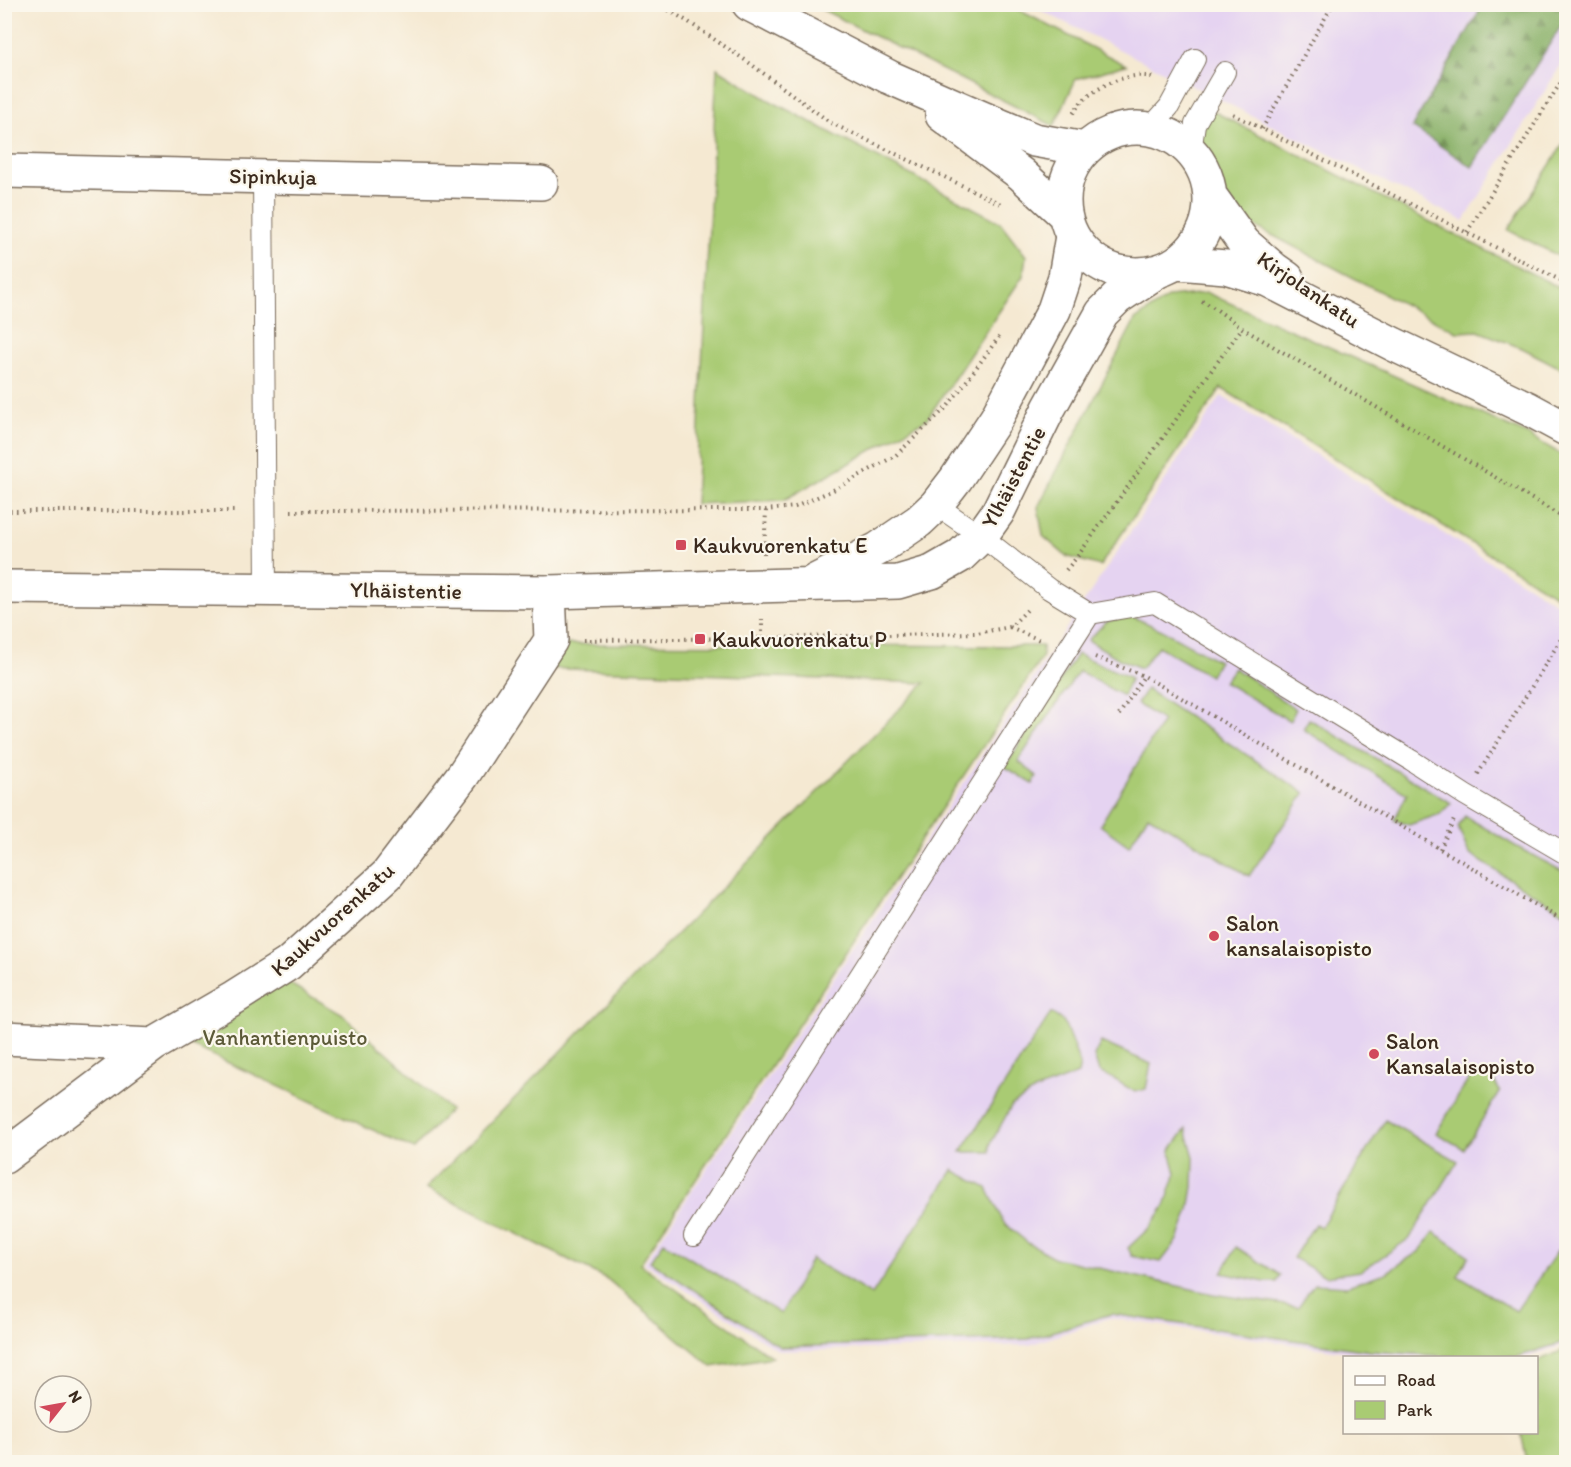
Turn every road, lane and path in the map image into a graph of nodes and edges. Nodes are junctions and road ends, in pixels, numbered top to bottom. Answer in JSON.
{"nodes":[{"id":1,"x":658,"y":4,"type":"edge"},
{"id":2,"x":749,"y":4,"type":"edge"},
{"id":3,"x":1333,"y":4,"type":"edge"},
{"id":4,"x":1195,"y":58,"type":"dead end"},
{"id":5,"x":1225,"y":72,"type":"dead end"},
{"id":6,"x":1566,"y":74,"type":"edge"},
{"id":7,"x":890,"y":77,"type":"junction"},
{"id":8,"x":1179,"y":88,"type":"junction"},
{"id":9,"x":1208,"y":102,"type":"junction"},
{"id":10,"x":1150,"y":128,"type":"junction"},
{"id":11,"x":1262,"y":129,"type":"junction"},
{"id":12,"x":1070,"y":146,"type":"junction"},
{"id":13,"x":1191,"y":152,"type":"junction"},
{"id":14,"x":4,"y":171,"type":"edge"},
{"id":15,"x":263,"y":176,"type":"junction"},
{"id":16,"x":541,"y":183,"type":"dead end"},
{"id":17,"x":1034,"y":186,"type":"junction"},
{"id":18,"x":1211,"y":197,"type":"junction"},
{"id":19,"x":1068,"y":225,"type":"junction"},
{"id":20,"x":1467,"y":232,"type":"junction"},
{"id":21,"x":1166,"y":268,"type":"junction"},
{"id":22,"x":1566,"y":283,"type":"edge"},
{"id":23,"x":1194,"y":296,"type":"dead end"},
{"id":24,"x":1002,"y":331,"type":"dead end"},
{"id":25,"x":1393,"y":344,"type":"junction"},
{"id":26,"x":1566,"y":429,"type":"edge"},
{"id":27,"x":936,"y":505,"type":"junction"},
{"id":28,"x":4,"y":511,"type":"edge"},
{"id":29,"x":265,"y":511,"type":"junction"},
{"id":30,"x":1566,"y":519,"type":"edge"},
{"id":31,"x":981,"y":536,"type":"junction"},
{"id":32,"x":808,"y":585,"type":"junction"},
{"id":33,"x":4,"y":586,"type":"edge"},
{"id":34,"x":266,"y":589,"type":"junction"},
{"id":35,"x":549,"y":592,"type":"junction"},
{"id":36,"x":1090,"y":614,"type":"junction"},
{"id":37,"x":1010,"y":627,"type":"dead end"},
{"id":38,"x":1566,"y":631,"type":"edge"},
{"id":39,"x":1069,"y":647,"type":"junction"},
{"id":40,"x":1144,"y":676,"type":"junction"},
{"id":41,"x":1119,"y":715,"type":"dead end"},
{"id":42,"x":1465,"y":795,"type":"junction"},
{"id":43,"x":1440,"y":849,"type":"junction"},
{"id":44,"x":1566,"y":854,"type":"edge"},
{"id":45,"x":1560,"y":919,"type":"dead end"},
{"id":46,"x":4,"y":1038,"type":"edge"},
{"id":47,"x":153,"y":1045,"type":"junction"},
{"id":48,"x":4,"y":1157,"type":"edge"},
{"id":49,"x":694,"y":1236,"type":"dead end"}],
"edges":[{"from":1,"to":17,"type":"path"},
{"from":2,"to":7,"type":"street"},
{"from":3,"to":11,"type":"path"},
{"from":4,"to":8,"type":"lane"},
{"from":5,"to":9,"type":"lane"},
{"from":6,"to":20,"type":"path"},
{"from":7,"to":12,"type":"street"},
{"from":7,"to":17,"type":"street"},
{"from":8,"to":10,"type":"lane"},
{"from":8,"to":12,"type":"path"},
{"from":9,"to":11,"type":"path"},
{"from":9,"to":13,"type":"lane"},
{"from":10,"to":12,"type":"street"},
{"from":10,"to":13,"type":"street"},
{"from":11,"to":20,"type":"path"},
{"from":12,"to":19,"type":"street"},
{"from":13,"to":18,"type":"street"},
{"from":14,"to":15,"type":"street","name":"Sipinkuja"},
{"from":15,"to":16,"type":"street","name":"Sipinkuja"},
{"from":15,"to":29,"type":"lane"},
{"from":17,"to":19,"type":"street"},
{"from":18,"to":21,"type":"street"},
{"from":18,"to":25,"type":"street","name":"Kirjolankatu"},
{"from":19,"to":21,"type":"street"},
{"from":19,"to":27,"type":"street","name":"Ylhäistentie"},
{"from":20,"to":22,"type":"path"},
{"from":21,"to":25,"type":"street","name":"Kirjolankatu"},
{"from":21,"to":31,"type":"street","name":"Ylhäistentie"},
{"from":23,"to":30,"type":"path"},
{"from":24,"to":29,"type":"path"},
{"from":25,"to":26,"type":"street","name":"Kirjolankatu"},
{"from":27,"to":31,"type":"lane"},
{"from":27,"to":32,"type":"street","name":"Ylhäistentie"},
{"from":28,"to":29,"type":"path"},
{"from":29,"to":34,"type":"lane"},
{"from":31,"to":32,"type":"street","name":"Ylhäistentie"},
{"from":31,"to":36,"type":"lane"},
{"from":32,"to":35,"type":"street","name":"Ylhäistentie"},
{"from":33,"to":34,"type":"street","name":"Ylhäistentie"},
{"from":34,"to":35,"type":"street","name":"Ylhäistentie"},
{"from":35,"to":47,"type":"street","name":"Kaukvuorenkatu"},
{"from":36,"to":39,"type":"lane"},
{"from":36,"to":42,"type":"lane"},
{"from":37,"to":39,"type":"path"},
{"from":38,"to":42,"type":"path"},
{"from":39,"to":40,"type":"path"},
{"from":39,"to":49,"type":"lane"},
{"from":40,"to":41,"type":"path"},
{"from":40,"to":43,"type":"path"},
{"from":42,"to":43,"type":"path"},
{"from":42,"to":44,"type":"lane"},
{"from":43,"to":45,"type":"path"},
{"from":46,"to":47,"type":"street"},
{"from":47,"to":48,"type":"street","name":"Kaukvuorenkatu"}]}
